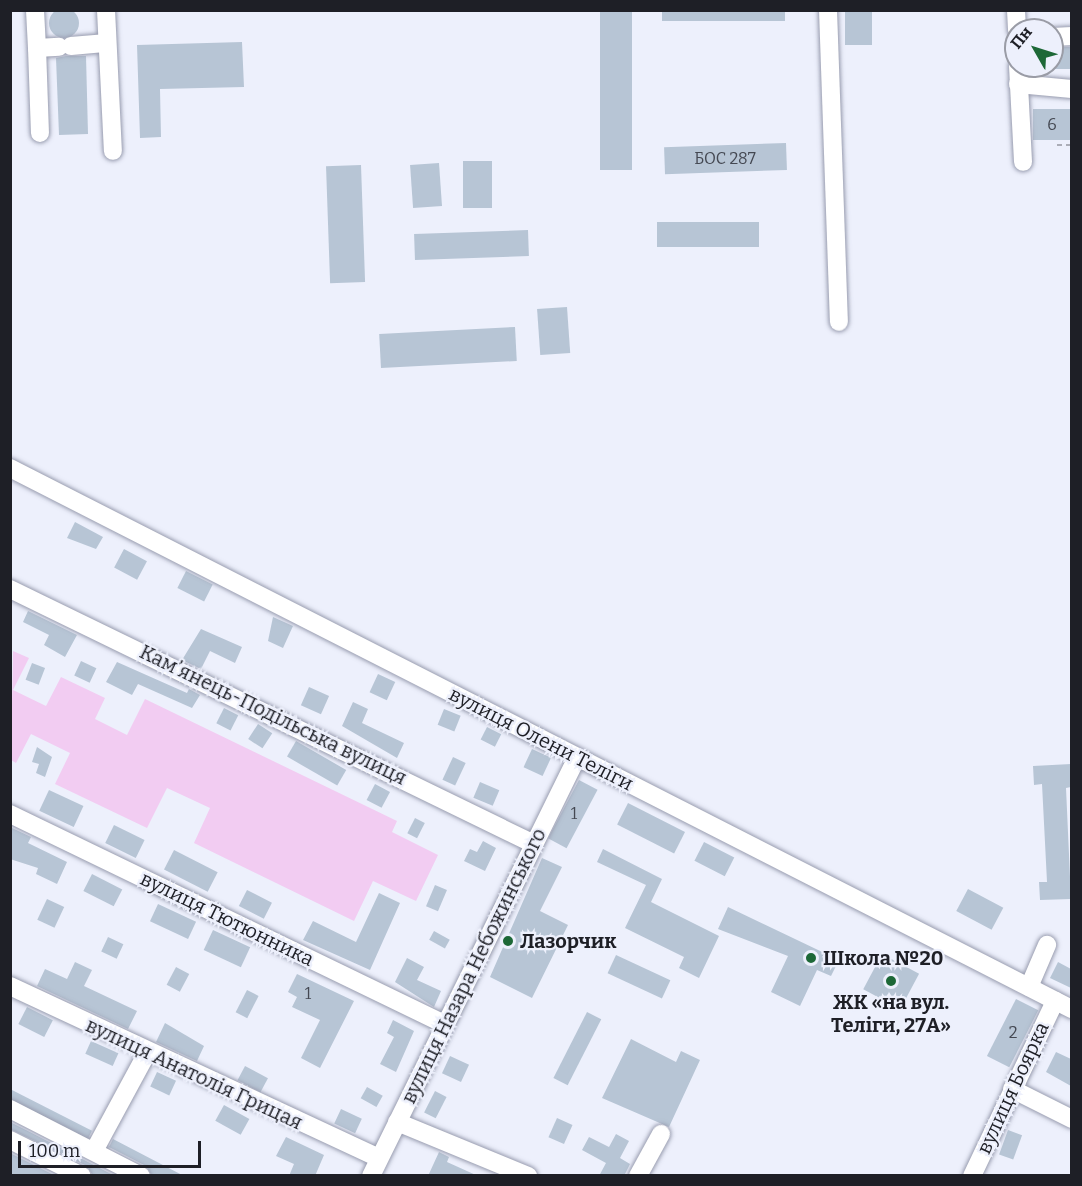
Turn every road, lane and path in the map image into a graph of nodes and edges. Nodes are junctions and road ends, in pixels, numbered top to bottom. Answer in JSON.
{"nodes":[{"id":1,"x":35,"y":10,"type":"edge"},
{"id":2,"x":106,"y":10,"type":"edge"},
{"id":3,"x":828,"y":10,"type":"edge"},
{"id":4,"x":107,"y":43,"type":"junction"},
{"id":5,"x":37,"y":48,"type":"junction"},
{"id":6,"x":1018,"y":78,"type":"edge"},
{"id":7,"x":1029,"y":78,"type":"edge"},
{"id":8,"x":1071,"y":89,"type":"edge"},
{"id":9,"x":40,"y":133,"type":"dead end"},
{"id":10,"x":1058,"y":145,"type":"dead end"},
{"id":11,"x":1071,"y":145,"type":"edge"},
{"id":12,"x":113,"y":152,"type":"dead end"},
{"id":13,"x":1023,"y":162,"type":"dead end"},
{"id":14,"x":839,"y":322,"type":"dead end"},
{"id":15,"x":10,"y":468,"type":"edge"},
{"id":16,"x":10,"y":589,"type":"edge"},
{"id":17,"x":577,"y":758,"type":"junction"},
{"id":18,"x":10,"y":814,"type":"edge"},
{"id":19,"x":534,"y":844,"type":"junction"},
{"id":20,"x":1047,"y":945,"type":"dead end"},
{"id":21,"x":10,"y":986,"type":"edge"},
{"id":22,"x":1029,"y":987,"type":"junction"},
{"id":23,"x":1055,"y":1000,"type":"junction"},
{"id":24,"x":1071,"y":1009,"type":"edge"},
{"id":25,"x":444,"y":1024,"type":"junction"},
{"id":26,"x":147,"y":1053,"type":"junction"},
{"id":27,"x":1012,"y":1089,"type":"junction"},
{"id":28,"x":10,"y":1109,"type":"edge"},
{"id":29,"x":28,"y":1118,"type":"junction"},
{"id":30,"x":1071,"y":1119,"type":"edge"},
{"id":31,"x":397,"y":1122,"type":"junction"},
{"id":32,"x":661,"y":1134,"type":"dead end"},
{"id":33,"x":13,"y":1141,"type":"edge"},
{"id":34,"x":94,"y":1151,"type":"junction"},
{"id":35,"x":379,"y":1158,"type":"junction"},
{"id":36,"x":519,"y":1175,"type":"edge"},
{"id":37,"x":82,"y":1176,"type":"edge"},
{"id":38,"x":141,"y":1176,"type":"edge"},
{"id":39,"x":371,"y":1176,"type":"edge"},
{"id":40,"x":638,"y":1176,"type":"edge"},
{"id":41,"x":972,"y":1176,"type":"edge"}],
"edges":[{"from":1,"to":5,"type":"street"},
{"from":2,"to":4,"type":"street"},
{"from":3,"to":14,"type":"street"},
{"from":4,"to":5,"type":"street"},
{"from":4,"to":12,"type":"street"},
{"from":5,"to":9,"type":"street"},
{"from":6,"to":13,"type":"street"},
{"from":7,"to":8,"type":"street"},
{"from":10,"to":11,"type":"path"},
{"from":15,"to":17,"type":"street","name":"вулиця Олени Теліги"},
{"from":16,"to":19,"type":"street","name":"Камʼянець-Подільська вулиця"},
{"from":17,"to":19,"type":"street","name":"вулиця Назара Небожинського"},
{"from":17,"to":22,"type":"street","name":"вулиця Олени Теліги"},
{"from":18,"to":25,"type":"street","name":"вулиця Тютюнника"},
{"from":19,"to":25,"type":"street","name":"вулиця Назара Небожинського"},
{"from":20,"to":22,"type":"street"},
{"from":21,"to":26,"type":"street","name":"вулиця Анатолія Грицая"},
{"from":22,"to":23,"type":"street","name":"вулиця Олени Теліги"},
{"from":23,"to":24,"type":"street","name":"вулиця Олени Теліги"},
{"from":23,"to":27,"type":"street","name":"вулиця Боярка"},
{"from":25,"to":31,"type":"street","name":"вулиця Назара Небожинського"},
{"from":26,"to":34,"type":"street"},
{"from":26,"to":35,"type":"street","name":"вулиця Анатолія Грицая"},
{"from":27,"to":30,"type":"street"},
{"from":27,"to":41,"type":"street","name":"вулиця Боярка"},
{"from":28,"to":29,"type":"street"},
{"from":29,"to":33,"type":"street"},
{"from":29,"to":34,"type":"street"},
{"from":31,"to":35,"type":"street","name":"вулиця Назара Небожинського"},
{"from":31,"to":36,"type":"street"},
{"from":32,"to":40,"type":"street"},
{"from":33,"to":37,"type":"street"},
{"from":34,"to":38,"type":"street"},
{"from":35,"to":39,"type":"street","name":"вулиця Назара Небожинського"}]}
